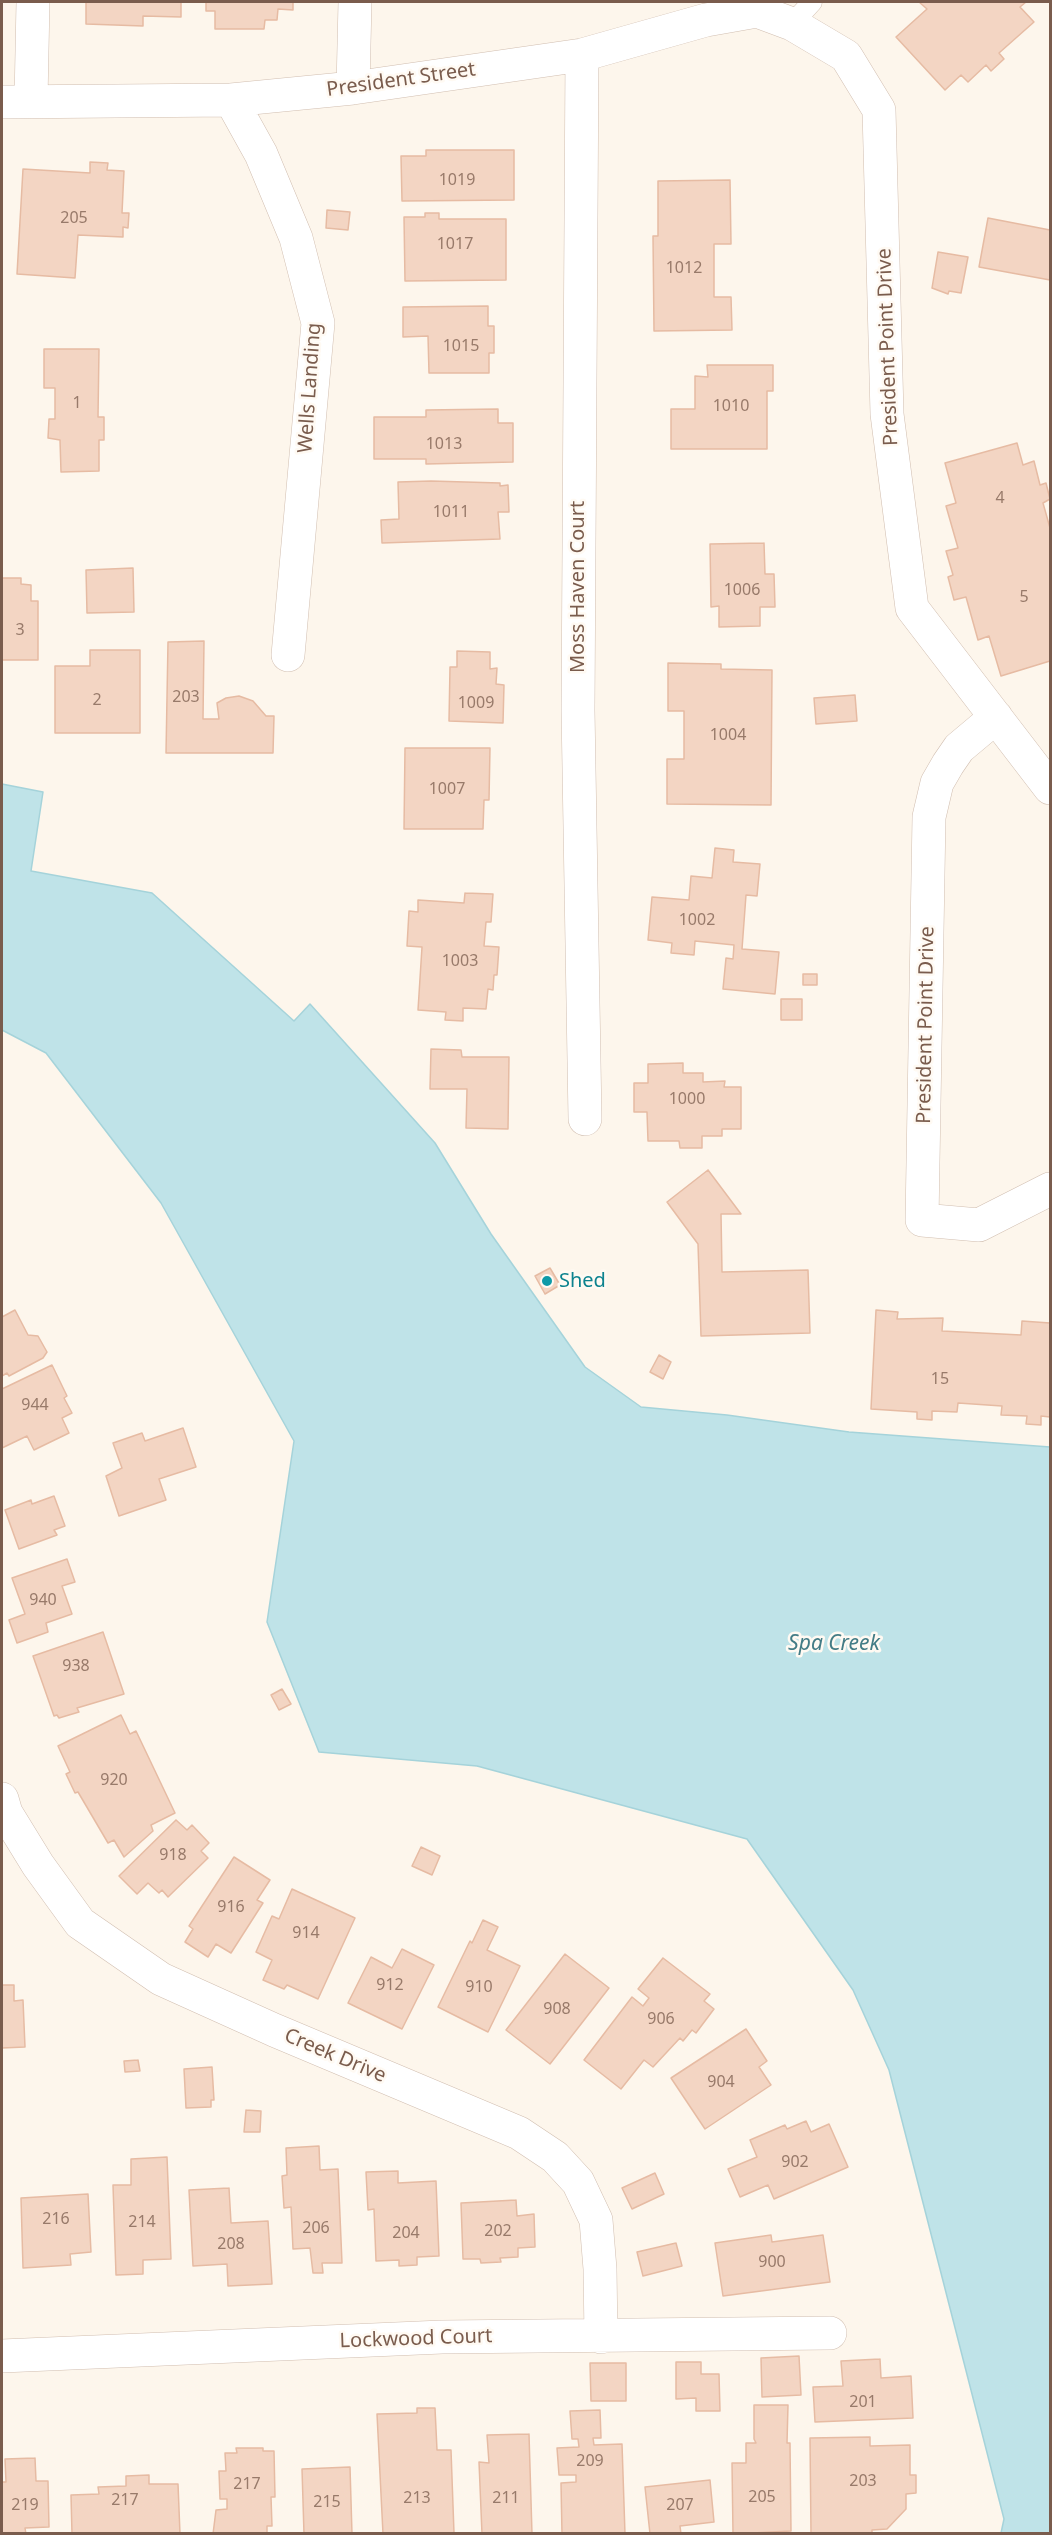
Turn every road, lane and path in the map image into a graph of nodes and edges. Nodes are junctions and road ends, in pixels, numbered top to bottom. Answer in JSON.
{"nodes":[{"id":1,"x":33,"y":2,"type":"edge"},
{"id":2,"x":355,"y":2,"type":"edge"},
{"id":3,"x":707,"y":11,"type":"edge"},
{"id":4,"x":802,"y":13,"type":"edge"},
{"id":5,"x":582,"y":55,"type":"junction"},
{"id":6,"x":353,"y":88,"type":"junction"},
{"id":7,"x":231,"y":100,"type":"junction"},
{"id":8,"x":16,"y":101,"type":"edge"},
{"id":9,"x":288,"y":655,"type":"dead end"},
{"id":10,"x":996,"y":717,"type":"junction"},
{"id":11,"x":1050,"y":788,"type":"edge"},
{"id":12,"x":585,"y":1119,"type":"dead end"},
{"id":13,"x":1050,"y":1189,"type":"edge"},
{"id":14,"x":2,"y":1799,"type":"edge"},
{"id":15,"x":830,"y":2333,"type":"dead end"},
{"id":16,"x":601,"y":2337,"type":"junction"},
{"id":17,"x":2,"y":2356,"type":"edge"}],
"edges":[{"from":1,"to":8,"type":"street"},
{"from":2,"to":6,"type":"street"},
{"from":3,"to":4,"type":"street","name":"President Street"},
{"from":3,"to":5,"type":"street","name":"President Street"},
{"from":4,"to":10,"type":"street","name":"President Point Drive"},
{"from":5,"to":6,"type":"street","name":"President Street"},
{"from":5,"to":12,"type":"street","name":"Moss Haven Court"},
{"from":6,"to":7,"type":"street","name":"President Street"},
{"from":7,"to":8,"type":"street","name":"President Street"},
{"from":7,"to":9,"type":"street","name":"Wells Landing"},
{"from":10,"to":11,"type":"street","name":"President Point Drive"},
{"from":10,"to":13,"type":"street","name":"President Point Drive"},
{"from":14,"to":16,"type":"street","name":"Creek Drive"},
{"from":15,"to":16,"type":"street","name":"Lockwood Court"},
{"from":16,"to":17,"type":"street","name":"Lockwood Court"}]}
